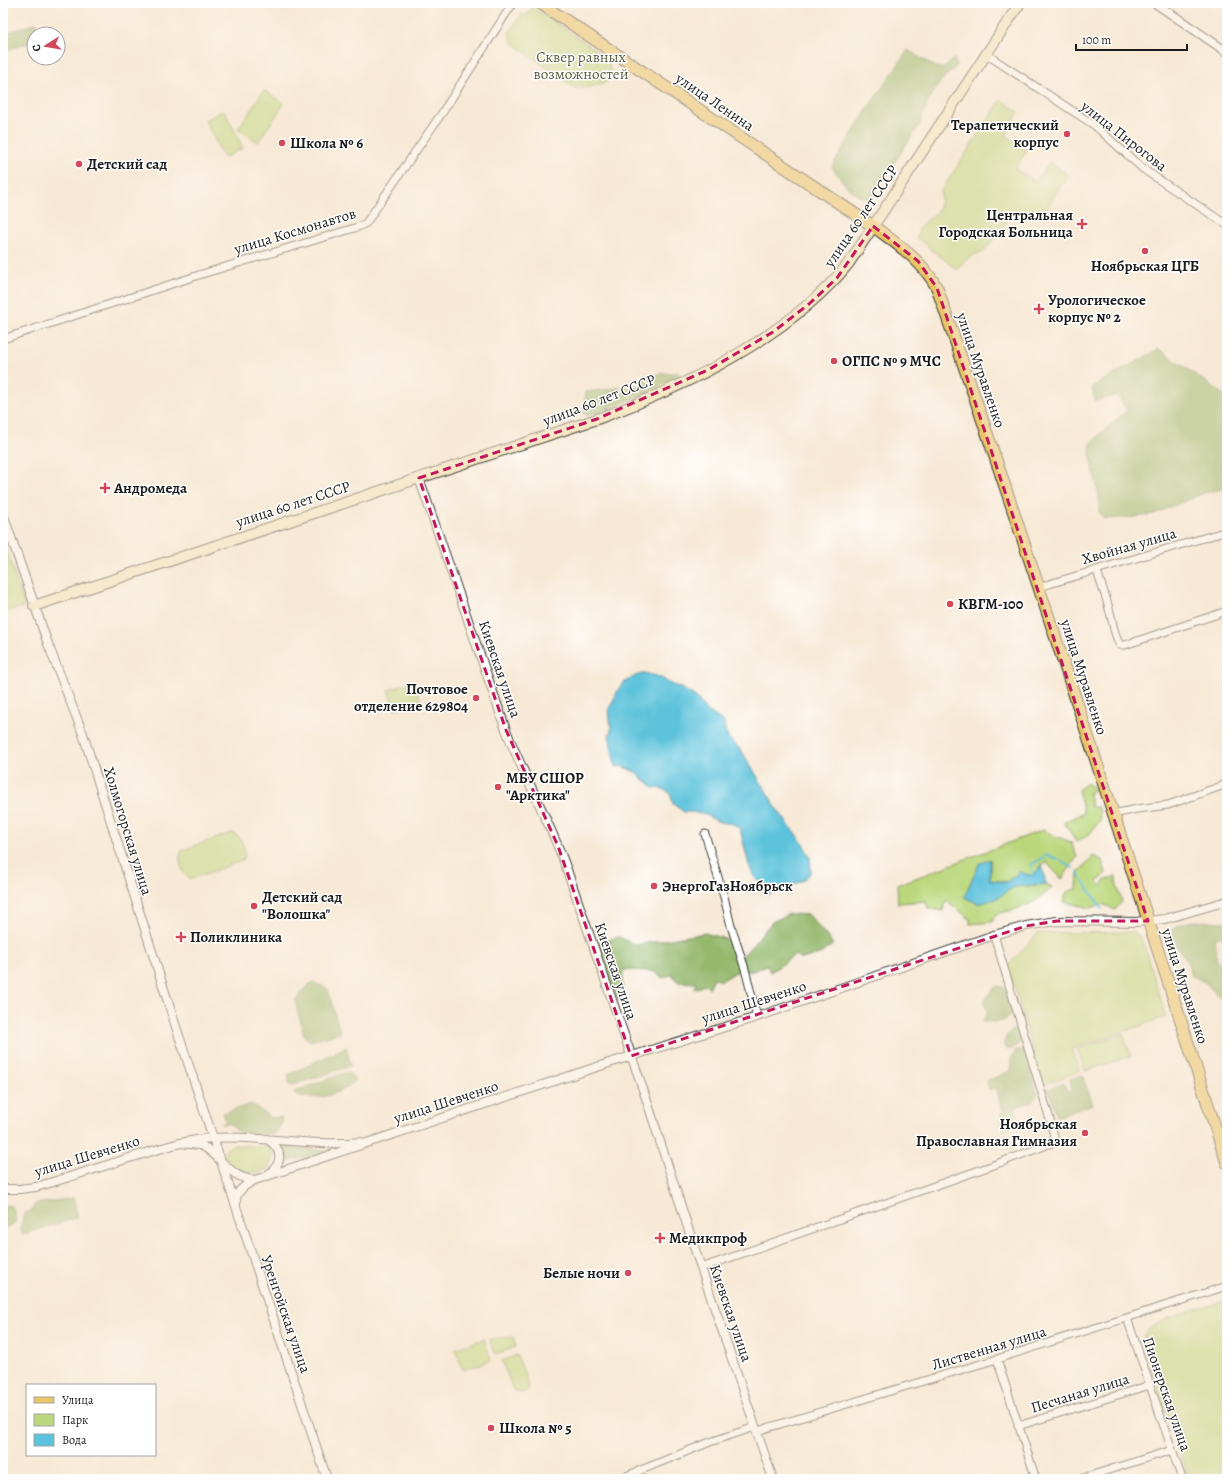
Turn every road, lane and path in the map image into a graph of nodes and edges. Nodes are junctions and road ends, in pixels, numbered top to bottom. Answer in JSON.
{"nodes":[{"id":1,"x":513,"y":3,"type":"edge"},
{"id":2,"x":540,"y":3,"type":"edge"},
{"id":3,"x":1020,"y":3,"type":"edge"},
{"id":4,"x":1155,"y":3,"type":"edge"},
{"id":5,"x":1227,"y":52,"type":"edge"},
{"id":6,"x":986,"y":54,"type":"junction"},
{"id":7,"x":1227,"y":225,"type":"edge"},
{"id":8,"x":873,"y":226,"type":"junction"},
{"id":9,"x":3,"y":339,"type":"edge"},
{"id":10,"x":419,"y":478,"type":"junction"},
{"id":11,"x":3,"y":514,"type":"edge"},
{"id":12,"x":1227,"y":531,"type":"edge"},
{"id":13,"x":1097,"y":570,"type":"junction"},
{"id":14,"x":1038,"y":587,"type":"junction"},
{"id":15,"x":34,"y":606,"type":"junction"},
{"id":16,"x":1227,"y":611,"type":"edge"},
{"id":17,"x":1227,"y":784,"type":"edge"},
{"id":18,"x":1113,"y":814,"type":"junction"},
{"id":19,"x":705,"y":834,"type":"dead end"},
{"id":20,"x":1227,"y":901,"type":"edge"},
{"id":21,"x":1148,"y":921,"type":"junction"},
{"id":22,"x":994,"y":935,"type":"junction"},
{"id":23,"x":757,"y":1017,"type":"junction"},
{"id":24,"x":631,"y":1056,"type":"junction"},
{"id":25,"x":212,"y":1138,"type":"junction"},
{"id":26,"x":239,"y":1138,"type":"junction"},
{"id":27,"x":267,"y":1140,"type":"junction"},
{"id":28,"x":374,"y":1140,"type":"junction"},
{"id":29,"x":179,"y":1143,"type":"junction"},
{"id":30,"x":219,"y":1159,"type":"junction"},
{"id":31,"x":1227,"y":1163,"type":"edge"},
{"id":32,"x":258,"y":1179,"type":"junction"},
{"id":33,"x":3,"y":1189,"type":"edge"},
{"id":34,"x":237,"y":1212,"type":"junction"},
{"id":35,"x":701,"y":1268,"type":"junction"},
{"id":36,"x":1227,"y":1286,"type":"edge"},
{"id":37,"x":1126,"y":1318,"type":"junction"},
{"id":38,"x":996,"y":1359,"type":"junction"},
{"id":39,"x":1150,"y":1385,"type":"junction"},
{"id":40,"x":1018,"y":1426,"type":"junction"},
{"id":41,"x":756,"y":1429,"type":"junction"},
{"id":42,"x":1172,"y":1450,"type":"junction"},
{"id":43,"x":1099,"y":1476,"type":"edge"},
{"id":44,"x":328,"y":1479,"type":"edge"},
{"id":45,"x":619,"y":1479,"type":"edge"},
{"id":46,"x":773,"y":1479,"type":"edge"},
{"id":47,"x":1036,"y":1479,"type":"edge"},
{"id":48,"x":1080,"y":1479,"type":"edge"},
{"id":49,"x":1182,"y":1479,"type":"edge"}],
"edges":[{"from":1,"to":9,"type":"street","name":"улица Космонавтов"},
{"from":2,"to":8,"type":"main road","name":"улица Ленина"},
{"from":3,"to":6,"type":"main road","name":"улица 60 лет СССР"},
{"from":4,"to":5,"type":"street"},
{"from":6,"to":7,"type":"street","name":"улица Пирогова"},
{"from":6,"to":8,"type":"main road","name":"улица 60 лет СССР"},
{"from":8,"to":10,"type":"main road","name":"улица 60 лет СССР"},
{"from":8,"to":14,"type":"main road","name":"улица Муравленко"},
{"from":10,"to":15,"type":"main road","name":"улица 60 лет СССР"},
{"from":10,"to":24,"type":"street","name":"Киевская улица"},
{"from":11,"to":15,"type":"street","name":"Холмогорская улица"},
{"from":12,"to":13,"type":"street","name":"Хвойная улица"},
{"from":13,"to":14,"type":"street","name":"Хвойная улица"},
{"from":13,"to":16,"type":"street"},
{"from":14,"to":18,"type":"main road","name":"улица Муравленко"},
{"from":15,"to":25,"type":"street","name":"Холмогорская улица"},
{"from":17,"to":18,"type":"street"},
{"from":18,"to":21,"type":"main road","name":"улица Муравленко"},
{"from":19,"to":23,"type":"street"},
{"from":20,"to":21,"type":"street","name":"улица Шевченко"},
{"from":21,"to":22,"type":"street","name":"улица Шевченко"},
{"from":21,"to":31,"type":"main road","name":"улица Муравленко"},
{"from":22,"to":23,"type":"street","name":"улица Шевченко"},
{"from":22,"to":35,"type":"street"},
{"from":23,"to":24,"type":"street","name":"улица Шевченко"},
{"from":24,"to":28,"type":"street","name":"улица Шевченко"},
{"from":24,"to":35,"type":"street","name":"Киевская улица"},
{"from":25,"to":26,"type":"street"},
{"from":25,"to":29,"type":"street"},
{"from":25,"to":30,"type":"street","name":"Холмогорская улица"},
{"from":26,"to":27,"type":"street"},
{"from":26,"to":30,"type":"street"},
{"from":27,"to":28,"type":"street"},
{"from":27,"to":32,"type":"street"},
{"from":28,"to":32,"type":"street"},
{"from":29,"to":30,"type":"street"},
{"from":29,"to":33,"type":"street","name":"улица Шевченко"},
{"from":30,"to":32,"type":"street"},
{"from":30,"to":34,"type":"street","name":"Уренгойская улица"},
{"from":32,"to":34,"type":"street"},
{"from":34,"to":44,"type":"street","name":"Уренгойская улица"},
{"from":35,"to":41,"type":"street","name":"Киевская улица"},
{"from":36,"to":37,"type":"street","name":"Лиственная улица"},
{"from":37,"to":38,"type":"street","name":"Лиственная улица"},
{"from":37,"to":39,"type":"street","name":"Пионерская улица"},
{"from":38,"to":40,"type":"street"},
{"from":38,"to":41,"type":"street","name":"Лиственная улица"},
{"from":39,"to":40,"type":"street","name":"Песчаная улица"},
{"from":39,"to":42,"type":"street","name":"Пионерская улица"},
{"from":40,"to":47,"type":"street"},
{"from":41,"to":45,"type":"street","name":"Лиственная улица"},
{"from":41,"to":46,"type":"street","name":"Киевская улица"},
{"from":42,"to":43,"type":"street"},
{"from":42,"to":49,"type":"street","name":"Пионерская улица"},
{"from":43,"to":48,"type":"street"}]}
